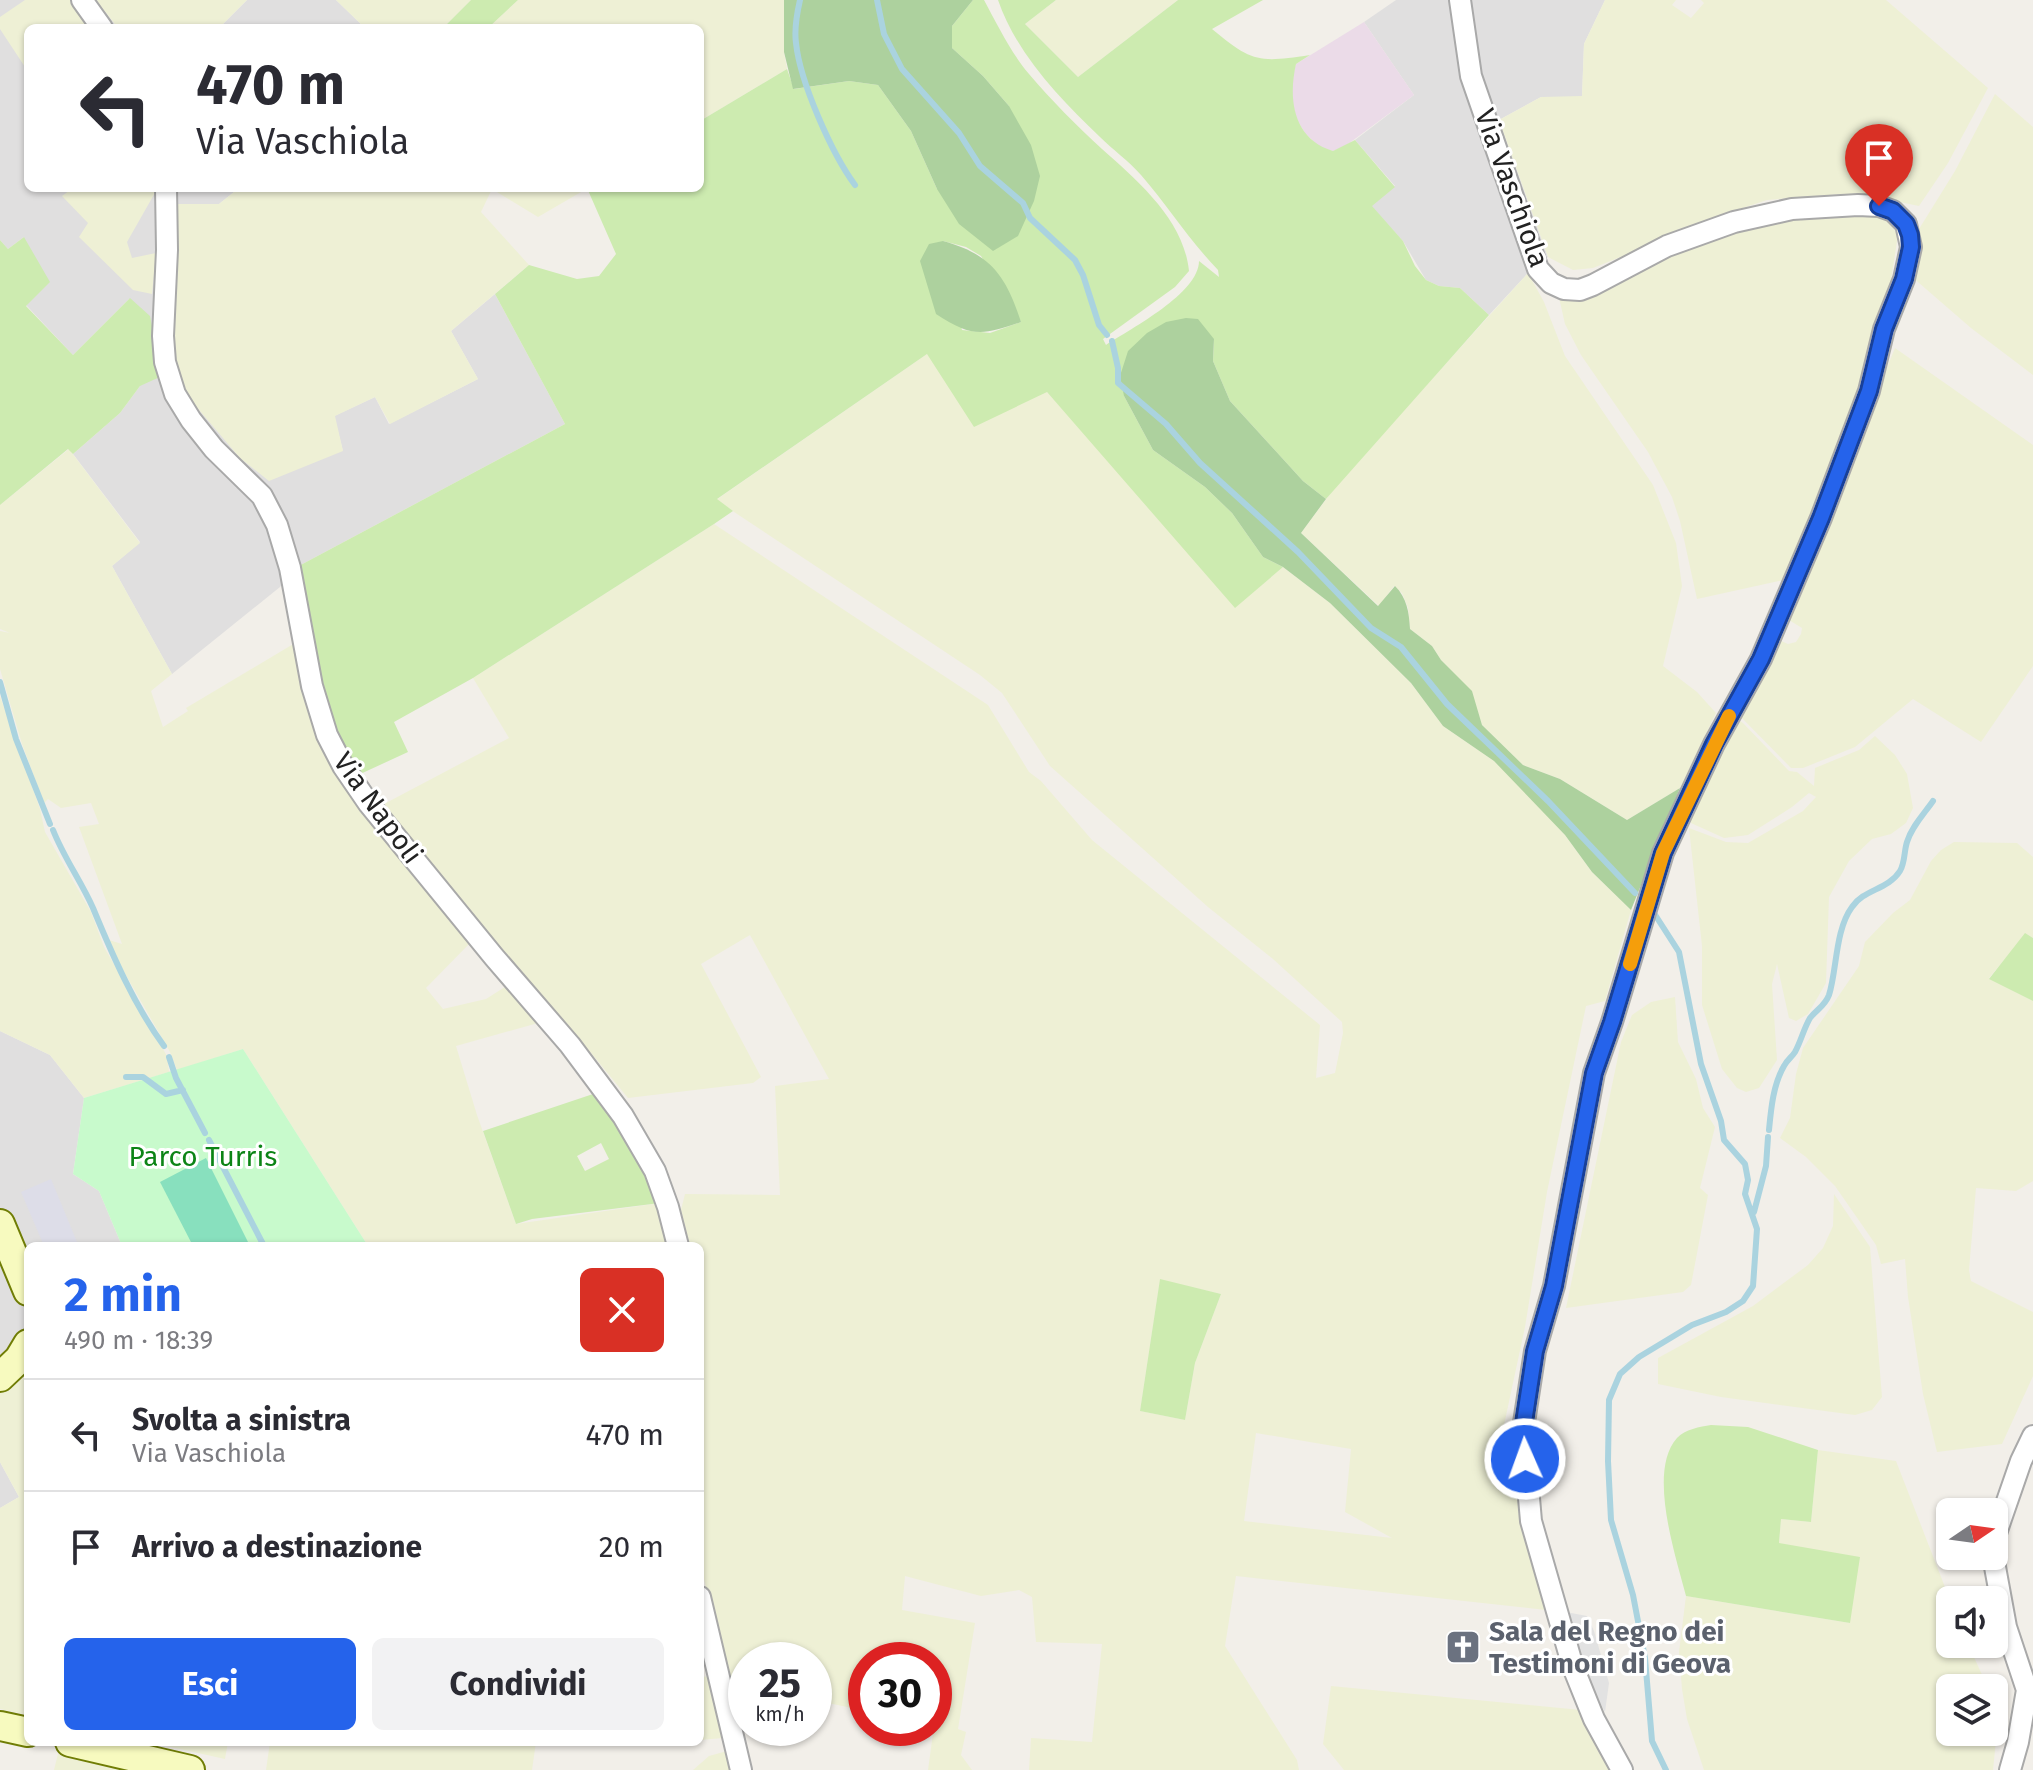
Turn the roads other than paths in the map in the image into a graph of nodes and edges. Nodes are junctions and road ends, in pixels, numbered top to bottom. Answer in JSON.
{"nodes":[{"id":1,"x":82,"y":0,"type":"edge"},
{"id":2,"x":1460,"y":0,"type":"edge"},
{"id":3,"x":99,"y":24,"type":"edge"},
{"id":4,"x":166,"y":192,"type":"edge"},
{"id":5,"x":0,"y":1224,"type":"edge"},
{"id":6,"x":677,"y":1242,"type":"edge"},
{"id":7,"x":24,"y":1281,"type":"edge"},
{"id":8,"x":24,"y":1351,"type":"edge"},
{"id":9,"x":0,"y":1377,"type":"edge"},
{"id":10,"x":2033,"y":1436,"type":"edge"},
{"id":11,"x":2008,"y":1499,"type":"edge"},
{"id":12,"x":1996,"y":1570,"type":"edge"},
{"id":13,"x":704,"y":1614,"type":"edge"},
{"id":14,"x":0,"y":1726,"type":"edge"},
{"id":15,"x":24,"y":1731,"type":"edge"},
{"id":16,"x":87,"y":1746,"type":"edge"},
{"id":17,"x":190,"y":1770,"type":"edge"},
{"id":18,"x":741,"y":1770,"type":"edge"},
{"id":19,"x":1622,"y":1770,"type":"edge"},
{"id":20,"x":2010,"y":1770,"type":"edge"}],
"edges":[{"from":1,"to":3,"type":"street"},
{"from":2,"to":19,"type":"street","name":"Via Vaschiola"},
{"from":4,"to":6,"type":"street","name":"Via Napoli"},
{"from":5,"to":7,"type":"street"},
{"from":8,"to":9,"type":"street"},
{"from":10,"to":11,"type":"street"},
{"from":12,"to":20,"type":"street"},
{"from":13,"to":18,"type":"street"},
{"from":14,"to":15,"type":"street"},
{"from":16,"to":17,"type":"street"}]}
